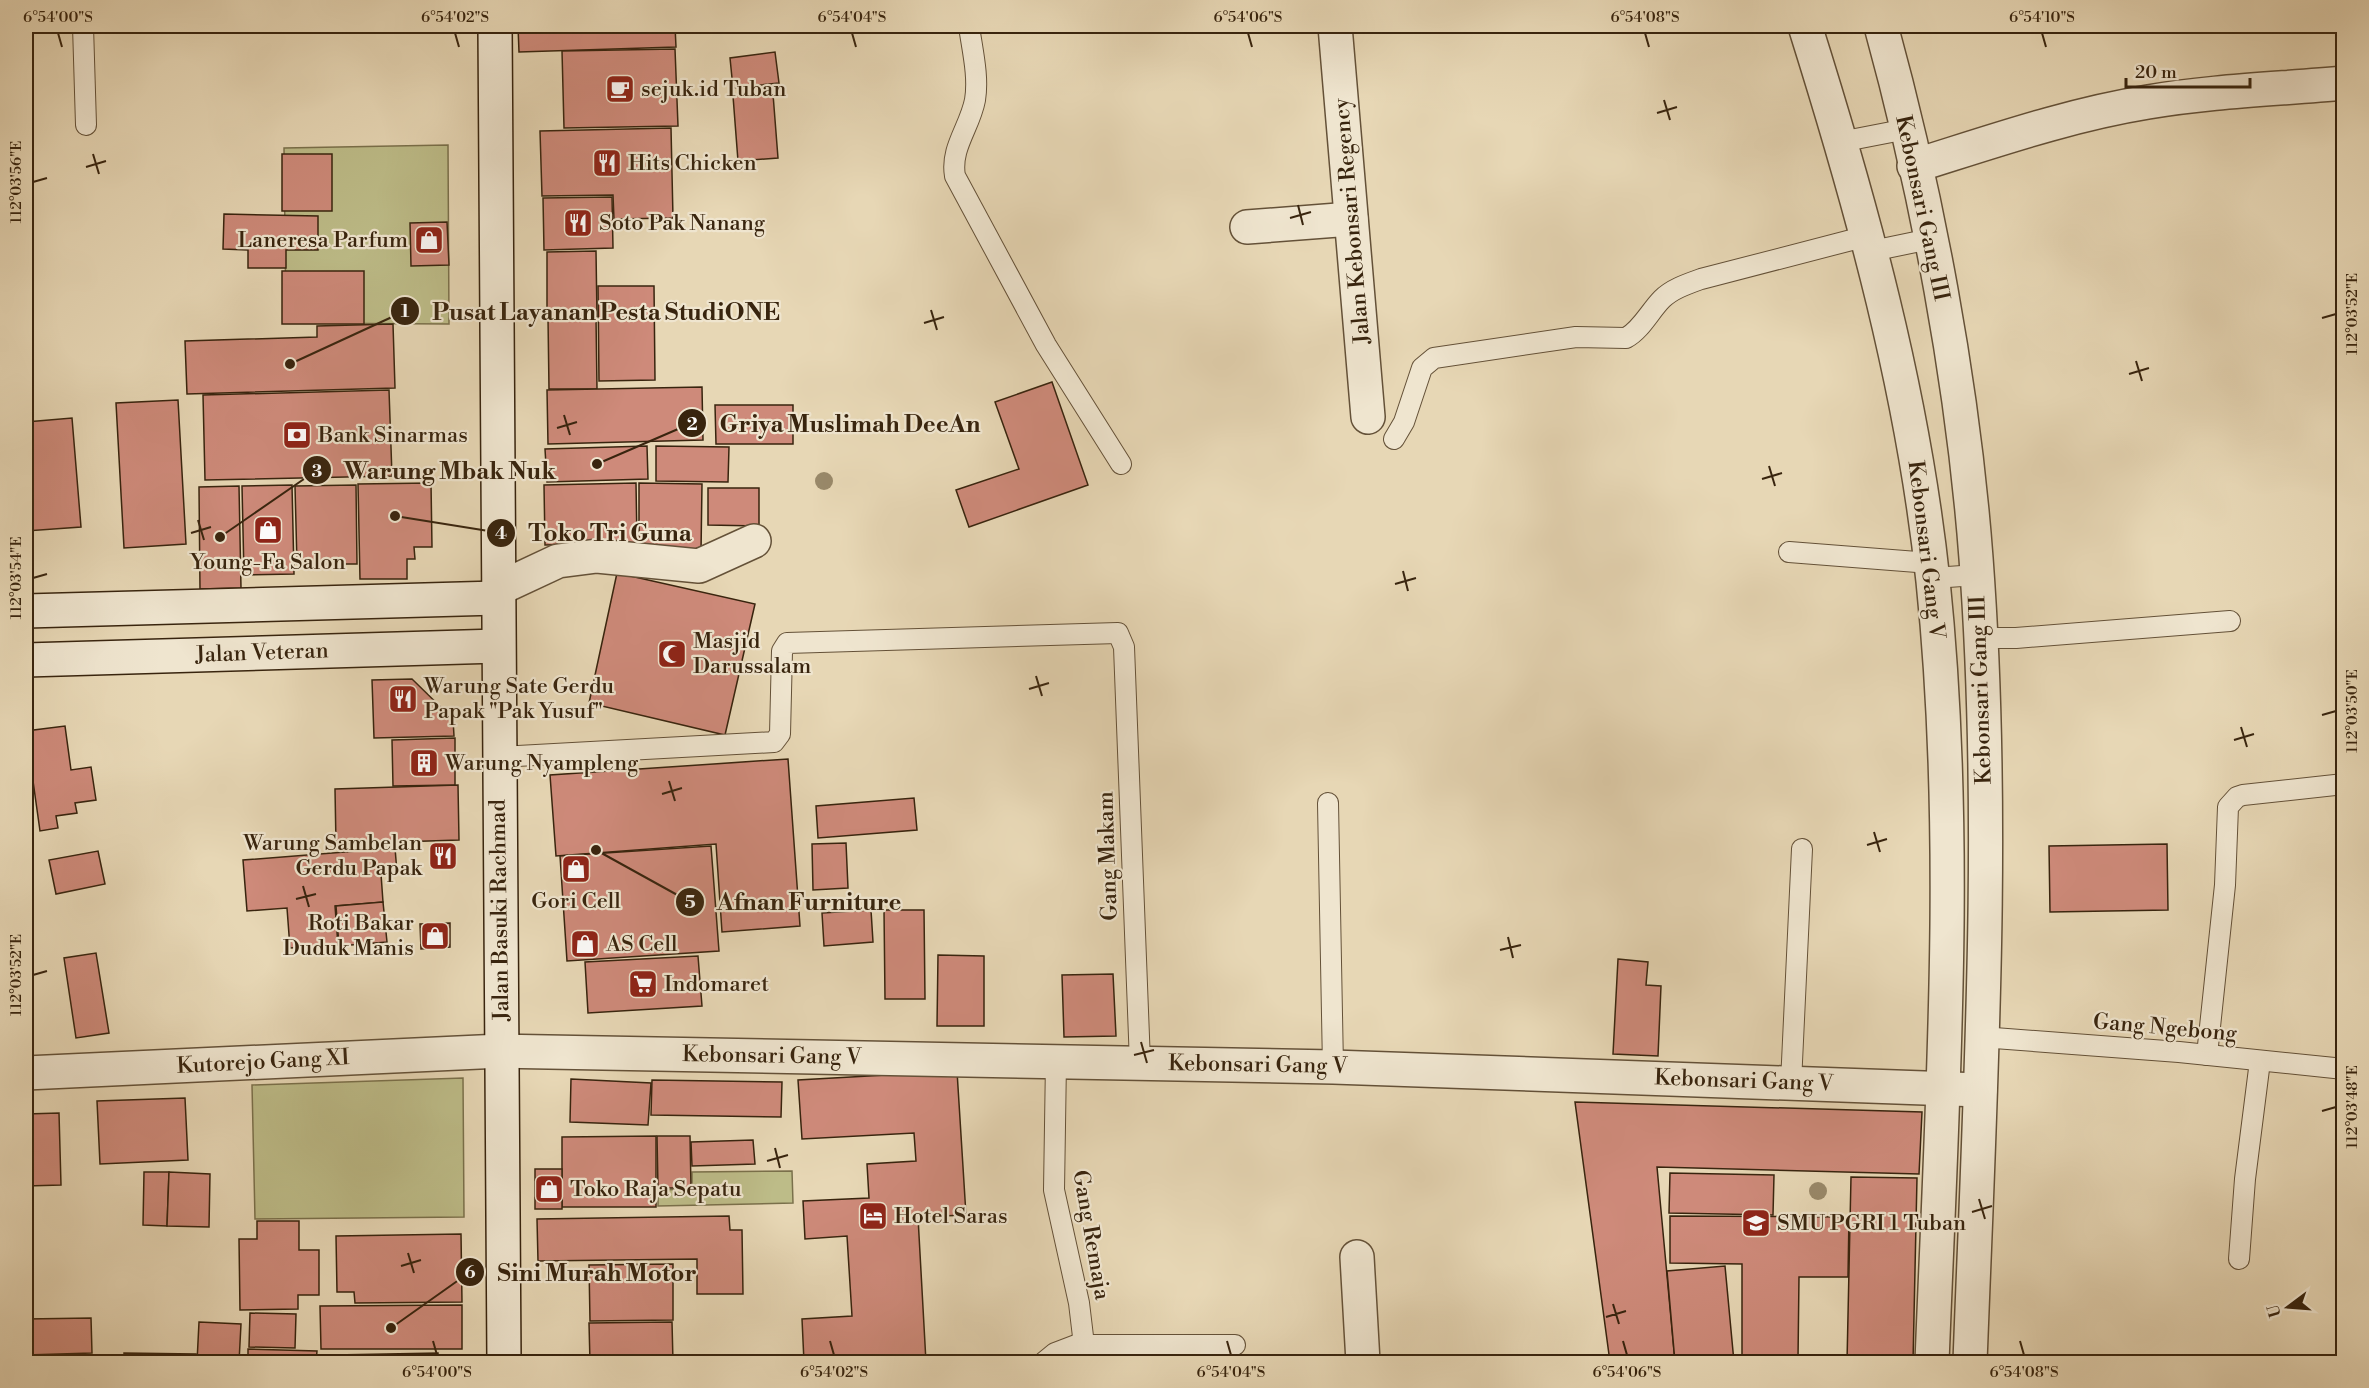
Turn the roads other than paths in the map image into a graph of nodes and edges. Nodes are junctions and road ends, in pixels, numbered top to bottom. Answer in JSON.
{"nodes":[{"id":1,"x":83,"y":26,"type":"edge"},
{"id":2,"x":495,"y":26,"type":"edge"},
{"id":3,"x":969,"y":26,"type":"edge"},
{"id":4,"x":1335,"y":26,"type":"edge"},
{"id":5,"x":1804,"y":26,"type":"edge"},
{"id":6,"x":1881,"y":26,"type":"edge"},
{"id":7,"x":2343,"y":83,"type":"edge"},
{"id":8,"x":86,"y":125,"type":"dead end"},
{"id":9,"x":1907,"y":129,"type":"junction"},
{"id":10,"x":1840,"y":142,"type":"junction"},
{"id":11,"x":1914,"y":166,"type":"junction"},
{"id":12,"x":1351,"y":219,"type":"junction"},
{"id":13,"x":1247,"y":226,"type":"dead end"},
{"id":14,"x":1930,"y":239,"type":"junction"},
{"id":15,"x":1870,"y":244,"type":"junction"},
{"id":16,"x":1368,"y":417,"type":"dead end"},
{"id":17,"x":1394,"y":439,"type":"dead end"},
{"id":18,"x":1121,"y":464,"type":"dead end"},
{"id":19,"x":754,"y":541,"type":"dead end"},
{"id":20,"x":1789,"y":552,"type":"dead end"},
{"id":21,"x":1931,"y":571,"type":"junction"},
{"id":22,"x":1977,"y":575,"type":"junction"},
{"id":23,"x":497,"y":594,"type":"junction"},
{"id":24,"x":26,"y":611,"type":"edge"},
{"id":25,"x":2230,"y":621,"type":"dead end"},
{"id":26,"x":1980,"y":638,"type":"junction"},
{"id":27,"x":498,"y":646,"type":"junction"},
{"id":28,"x":26,"y":660,"type":"edge"},
{"id":29,"x":499,"y":757,"type":"junction"},
{"id":30,"x":2343,"y":784,"type":"edge"},
{"id":31,"x":1328,"y":803,"type":"dead end"},
{"id":32,"x":1802,"y":849,"type":"dead end"},
{"id":33,"x":1981,"y":1036,"type":"junction"},
{"id":34,"x":501,"y":1050,"type":"junction"},
{"id":35,"x":2207,"y":1055,"type":"junction"},
{"id":36,"x":1056,"y":1061,"type":"junction"},
{"id":37,"x":2260,"y":1061,"type":"junction"},
{"id":38,"x":1140,"y":1063,"type":"junction"},
{"id":39,"x":1333,"y":1067,"type":"junction"},
{"id":40,"x":2343,"y":1069,"type":"edge"},
{"id":41,"x":26,"y":1073,"type":"edge"},
{"id":42,"x":1791,"y":1083,"type":"junction"},
{"id":43,"x":1942,"y":1088,"type":"junction"},
{"id":44,"x":1980,"y":1090,"type":"junction"},
{"id":45,"x":1358,"y":1257,"type":"dead end"},
{"id":46,"x":2239,"y":1259,"type":"dead end"},
{"id":47,"x":1084,"y":1345,"type":"junction"},
{"id":48,"x":1236,"y":1345,"type":"dead end"},
{"id":49,"x":504,"y":1362,"type":"edge"},
{"id":50,"x":1044,"y":1362,"type":"edge"},
{"id":51,"x":1363,"y":1362,"type":"edge"},
{"id":52,"x":1932,"y":1362,"type":"edge"},
{"id":53,"x":1970,"y":1362,"type":"edge"}],
"edges":[{"from":1,"to":8,"type":"lane"},
{"from":2,"to":23,"type":"street","name":"Jalan Basuki Rachmad"},
{"from":3,"to":18,"type":"lane"},
{"from":4,"to":12,"type":"street","name":"Jalan Kebonsari Regency"},
{"from":5,"to":10,"type":"street","name":"Kebonsari Gang V"},
{"from":6,"to":9,"type":"street","name":"Kebonsari Gang III"},
{"from":7,"to":11,"type":"street"},
{"from":9,"to":10,"type":"lane"},
{"from":9,"to":11,"type":"street","name":"Kebonsari Gang III"},
{"from":10,"to":15,"type":"street","name":"Kebonsari Gang V"},
{"from":11,"to":14,"type":"street","name":"Kebonsari Gang III"},
{"from":12,"to":13,"type":"street"},
{"from":12,"to":16,"type":"street","name":"Jalan Kebonsari Regency"},
{"from":14,"to":15,"type":"lane"},
{"from":14,"to":22,"type":"street","name":"Kebonsari Gang III"},
{"from":15,"to":17,"type":"lane"},
{"from":15,"to":21,"type":"street","name":"Kebonsari Gang V"},
{"from":19,"to":23,"type":"street"},
{"from":20,"to":21,"type":"lane"},
{"from":21,"to":22,"type":"lane"},
{"from":21,"to":43,"type":"street","name":"Kebonsari Gang V"},
{"from":22,"to":26,"type":"street","name":"Kebonsari Gang III"},
{"from":23,"to":24,"type":"street"},
{"from":23,"to":27,"type":"street","name":"Jalan Basuki Rachmad"},
{"from":25,"to":26,"type":"lane"},
{"from":26,"to":33,"type":"street","name":"Kebonsari Gang III"},
{"from":27,"to":28,"type":"street","name":"Jalan Veteran"},
{"from":27,"to":29,"type":"street","name":"Jalan Basuki Rachmad"},
{"from":29,"to":34,"type":"street","name":"Jalan Basuki Rachmad"},
{"from":29,"to":38,"type":"lane","name":"Gang Makam"},
{"from":30,"to":35,"type":"lane"},
{"from":31,"to":39,"type":"lane"},
{"from":32,"to":42,"type":"lane"},
{"from":33,"to":35,"type":"lane","name":"Gang Ngebong"},
{"from":33,"to":44,"type":"street","name":"Kebonsari Gang III"},
{"from":34,"to":36,"type":"street","name":"Kebonsari Gang V"},
{"from":34,"to":41,"type":"street","name":"Kutorejo Gang XI"},
{"from":34,"to":49,"type":"street","name":"Jalan Basuki Rachmad"},
{"from":35,"to":37,"type":"lane","name":"Gang Ngebong"},
{"from":36,"to":38,"type":"street","name":"Kebonsari Gang V"},
{"from":36,"to":47,"type":"lane","name":"Gang Remaja"},
{"from":37,"to":40,"type":"lane","name":"Gang Ngebong"},
{"from":37,"to":46,"type":"lane"},
{"from":38,"to":39,"type":"street","name":"Kebonsari Gang V"},
{"from":39,"to":42,"type":"street","name":"Kebonsari Gang V"},
{"from":42,"to":43,"type":"street","name":"Kebonsari Gang V"},
{"from":43,"to":44,"type":"street","name":"Kebonsari Gang V"},
{"from":43,"to":52,"type":"street","name":"Kebonsari Gang V"},
{"from":44,"to":53,"type":"street","name":"Kebonsari Gang III"},
{"from":45,"to":51,"type":"street"},
{"from":47,"to":48,"type":"lane"},
{"from":47,"to":50,"type":"lane"}]}
